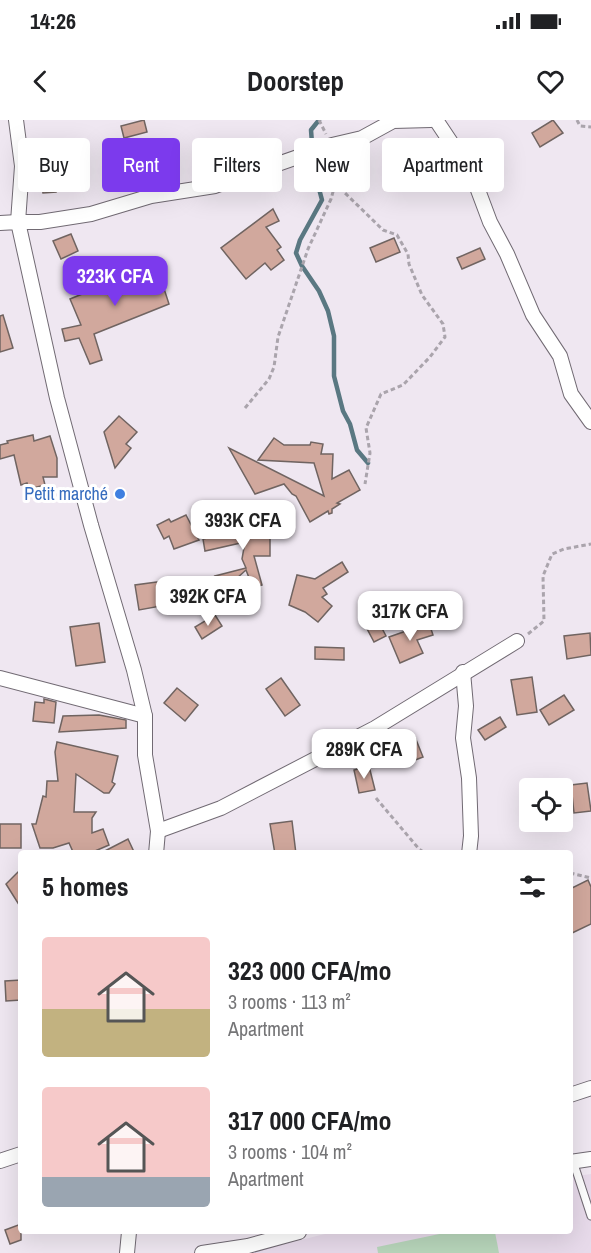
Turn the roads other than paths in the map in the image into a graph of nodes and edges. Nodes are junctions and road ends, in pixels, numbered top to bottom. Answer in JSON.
{"nodes":[{"id":1,"x":16,"y":120,"type":"edge"},
{"id":2,"x":431,"y":120,"type":"edge"},
{"id":3,"x":436,"y":120,"type":"edge"},
{"id":4,"x":18,"y":222,"type":"junction"},
{"id":5,"x":0,"y":223,"type":"edge"},
{"id":6,"x":591,"y":422,"type":"edge"},
{"id":7,"x":517,"y":641,"type":"road end"},
{"id":8,"x":464,"y":672,"type":"junction"},
{"id":9,"x":0,"y":678,"type":"edge"},
{"id":10,"x":145,"y":716,"type":"junction"},
{"id":11,"x":158,"y":831,"type":"junction"},
{"id":12,"x":156,"y":850,"type":"edge"},
{"id":13,"x":469,"y":850,"type":"edge"},
{"id":14,"x":591,"y":1088,"type":"edge"},
{"id":15,"x":573,"y":1094,"type":"edge"},
{"id":16,"x":18,"y":1155,"type":"edge"},
{"id":17,"x":591,"y":1159,"type":"edge"},
{"id":18,"x":573,"y":1160,"type":"edge"},
{"id":19,"x":0,"y":1161,"type":"edge"},
{"id":20,"x":573,"y":1166,"type":"edge"},
{"id":21,"x":591,"y":1216,"type":"edge"},
{"id":22,"x":129,"y":1234,"type":"edge"},
{"id":23,"x":292,"y":1234,"type":"edge"},
{"id":24,"x":127,"y":1253,"type":"edge"},
{"id":25,"x":202,"y":1253,"type":"edge"}],
"edges":[{"from":1,"to":4,"type":"street"},
{"from":2,"to":4,"type":"street"},
{"from":3,"to":6,"type":"street"},
{"from":4,"to":5,"type":"street"},
{"from":4,"to":10,"type":"street"},
{"from":7,"to":8,"type":"street"},
{"from":8,"to":11,"type":"street"},
{"from":8,"to":13,"type":"street"},
{"from":9,"to":10,"type":"street"},
{"from":10,"to":11,"type":"street"},
{"from":11,"to":12,"type":"street"},
{"from":14,"to":15,"type":"street"},
{"from":16,"to":19,"type":"street"},
{"from":17,"to":18,"type":"street"},
{"from":20,"to":21,"type":"lane"},
{"from":22,"to":24,"type":"street"},
{"from":23,"to":25,"type":"street"}]}
